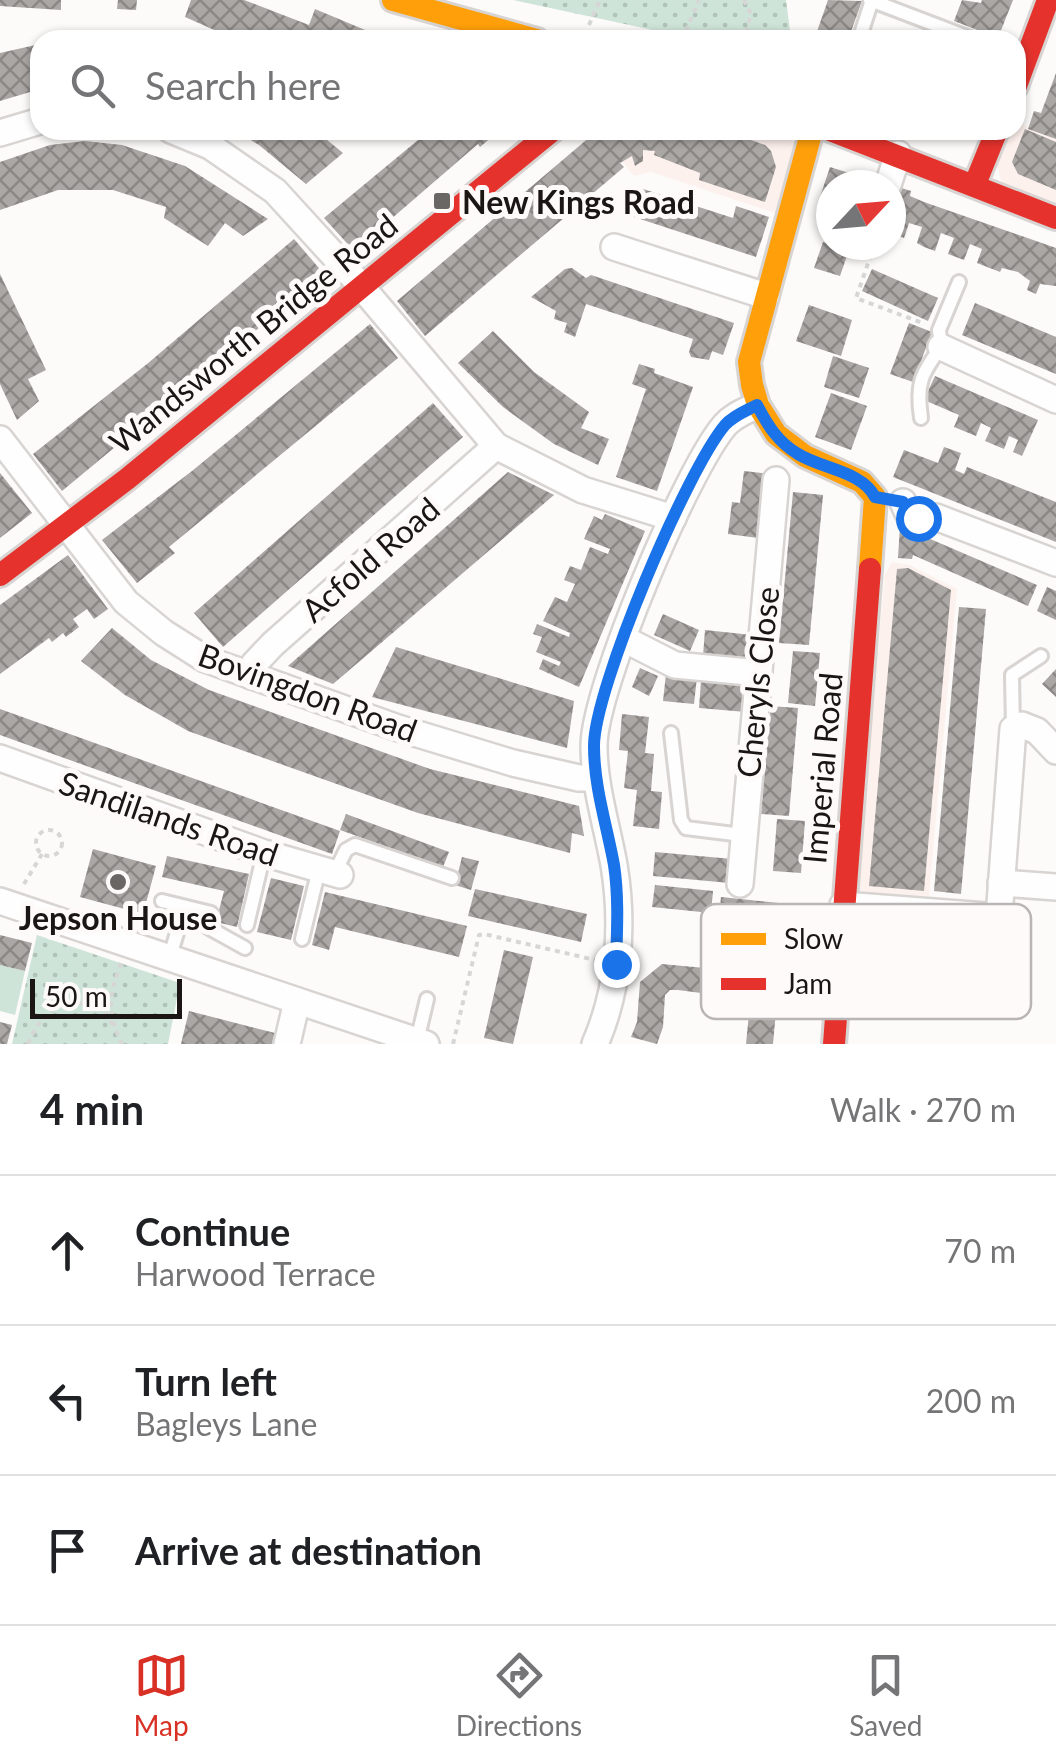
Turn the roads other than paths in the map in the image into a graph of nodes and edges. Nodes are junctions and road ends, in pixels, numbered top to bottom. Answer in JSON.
{"nodes":[{"id":1,"x":393,"y":0,"type":"edge"},
{"id":2,"x":871,"y":0,"type":"edge"},
{"id":3,"x":1048,"y":0,"type":"edge"},
{"id":4,"x":499,"y":30,"type":"edge"},
{"id":5,"x":862,"y":30,"type":"edge"},
{"id":6,"x":933,"y":30,"type":"edge"},
{"id":7,"x":1026,"y":46,"type":"edge"},
{"id":8,"x":30,"y":124,"type":"edge"},
{"id":9,"x":0,"y":133,"type":"edge"},
{"id":10,"x":195,"y":140,"type":"edge"},
{"id":11,"x":538,"y":140,"type":"edge"},
{"id":12,"x":809,"y":140,"type":"edge"},
{"id":13,"x":858,"y":140,"type":"edge"},
{"id":14,"x":993,"y":140,"type":"edge"},
{"id":15,"x":898,"y":154,"type":"junction"},
{"id":16,"x":893,"y":170,"type":"edge"},
{"id":17,"x":976,"y":184,"type":"junction"},
{"id":18,"x":1056,"y":218,"type":"edge"},
{"id":19,"x":614,"y":247,"type":"dead end"},
{"id":20,"x":960,"y":282,"type":"dead end"},
{"id":21,"x":361,"y":287,"type":"junction"},
{"id":22,"x":766,"y":296,"type":"junction"},
{"id":23,"x":940,"y":338,"type":"junction"},
{"id":24,"x":1056,"y":400,"type":"edge"},
{"id":25,"x":757,"y":405,"type":"junction"},
{"id":26,"x":921,"y":418,"type":"dead end"},
{"id":27,"x":0,"y":439,"type":"edge"},
{"id":28,"x":496,"y":446,"type":"junction"},
{"id":29,"x":776,"y":480,"type":"dead end"},
{"id":30,"x":875,"y":497,"type":"junction"},
{"id":31,"x":673,"y":518,"type":"junction"},
{"id":32,"x":65,"y":527,"type":"junction"},
{"id":33,"x":1056,"y":563,"type":"edge"},
{"id":34,"x":0,"y":575,"type":"edge"},
{"id":35,"x":624,"y":638,"type":"junction"},
{"id":36,"x":1042,"y":656,"type":"dead end"},
{"id":37,"x":759,"y":674,"type":"junction"},
{"id":38,"x":250,"y":676,"type":"junction"},
{"id":39,"x":1012,"y":729,"type":"junction"},
{"id":40,"x":670,"y":733,"type":"dead end"},
{"id":41,"x":1056,"y":752,"type":"edge"},
{"id":42,"x":0,"y":758,"type":"edge"},
{"id":43,"x":596,"y":778,"type":"junction"},
{"id":44,"x":742,"y":835,"type":"junction"},
{"id":45,"x":264,"y":853,"type":"junction"},
{"id":46,"x":331,"y":873,"type":"junction"},
{"id":47,"x":452,"y":878,"type":"dead end"},
{"id":48,"x":1001,"y":883,"type":"junction"},
{"id":49,"x":740,"y":884,"type":"dead end"},
{"id":50,"x":1056,"y":887,"type":"edge"},
{"id":51,"x":0,"y":902,"type":"edge"},
{"id":52,"x":162,"y":902,"type":"dead end"},
{"id":53,"x":843,"y":904,"type":"edge"},
{"id":54,"x":1000,"y":904,"type":"edge"},
{"id":55,"x":184,"y":907,"type":"junction"},
{"id":56,"x":248,"y":925,"type":"dead end"},
{"id":57,"x":302,"y":939,"type":"dead end"},
{"id":58,"x":245,"y":948,"type":"dead end"},
{"id":59,"x":169,"y":959,"type":"junction"},
{"id":60,"x":427,"y":1000,"type":"dead end"},
{"id":61,"x":297,"y":1001,"type":"junction"},
{"id":62,"x":836,"y":1019,"type":"edge"},
{"id":63,"x":422,"y":1043,"type":"edge"},
{"id":64,"x":599,"y":1043,"type":"edge"},
{"id":65,"x":287,"y":1044,"type":"edge"},
{"id":66,"x":834,"y":1044,"type":"edge"}],
"edges":[{"from":1,"to":4,"type":"main road"},
{"from":2,"to":5,"type":"lane"},
{"from":2,"to":6,"type":"lane"},
{"from":3,"to":7,"type":"main road"},
{"from":8,"to":9,"type":"street"},
{"from":10,"to":21,"type":"street"},
{"from":11,"to":21,"type":"main road","name":"Wandsworth Bridge Road"},
{"from":12,"to":22,"type":"main road"},
{"from":13,"to":15,"type":"main road"},
{"from":14,"to":17,"type":"main road"},
{"from":15,"to":16,"type":"street"},
{"from":15,"to":17,"type":"main road"},
{"from":17,"to":18,"type":"main road"},
{"from":19,"to":22,"type":"street"},
{"from":20,"to":23,"type":"lane"},
{"from":21,"to":28,"type":"street"},
{"from":21,"to":32,"type":"main road","name":"Wandsworth Bridge Road"},
{"from":22,"to":25,"type":"main road"},
{"from":23,"to":24,"type":"street"},
{"from":23,"to":26,"type":"lane"},
{"from":25,"to":30,"type":"main road"},
{"from":25,"to":31,"type":"street"},
{"from":27,"to":32,"type":"street","name":"Bovingdon Road"},
{"from":28,"to":31,"type":"street"},
{"from":28,"to":38,"type":"street","name":"Acfold Road"},
{"from":29,"to":37,"type":"street","name":"Cheryls Close"},
{"from":30,"to":33,"type":"street"},
{"from":30,"to":53,"type":"main road","name":"Imperial Road"},
{"from":31,"to":35,"type":"street"},
{"from":32,"to":34,"type":"main road","name":"Wandsworth Bridge Road"},
{"from":32,"to":38,"type":"street","name":"Bovingdon Road"},
{"from":35,"to":37,"type":"street"},
{"from":35,"to":43,"type":"street"},
{"from":36,"to":39,"type":"lane"},
{"from":37,"to":44,"type":"street","name":"Cheryls Close"},
{"from":38,"to":43,"type":"street","name":"Bovingdon Road"},
{"from":39,"to":41,"type":"street"},
{"from":39,"to":48,"type":"street"},
{"from":40,"to":44,"type":"lane"},
{"from":42,"to":45,"type":"street","name":"Sandilands Road"},
{"from":43,"to":64,"type":"street"},
{"from":44,"to":49,"type":"street","name":"Cheryls Close"},
{"from":45,"to":46,"type":"street","name":"Sandilands Road"},
{"from":45,"to":56,"type":"lane"},
{"from":46,"to":47,"type":"lane"},
{"from":46,"to":57,"type":"lane"},
{"from":48,"to":50,"type":"street"},
{"from":48,"to":54,"type":"street"},
{"from":51,"to":59,"type":"street"},
{"from":52,"to":55,"type":"lane"},
{"from":55,"to":58,"type":"lane"},
{"from":55,"to":59,"type":"lane"},
{"from":59,"to":61,"type":"street"},
{"from":60,"to":63,"type":"lane"},
{"from":61,"to":63,"type":"street"},
{"from":61,"to":65,"type":"street"},
{"from":62,"to":66,"type":"main road","name":"Imperial Road"}]}
